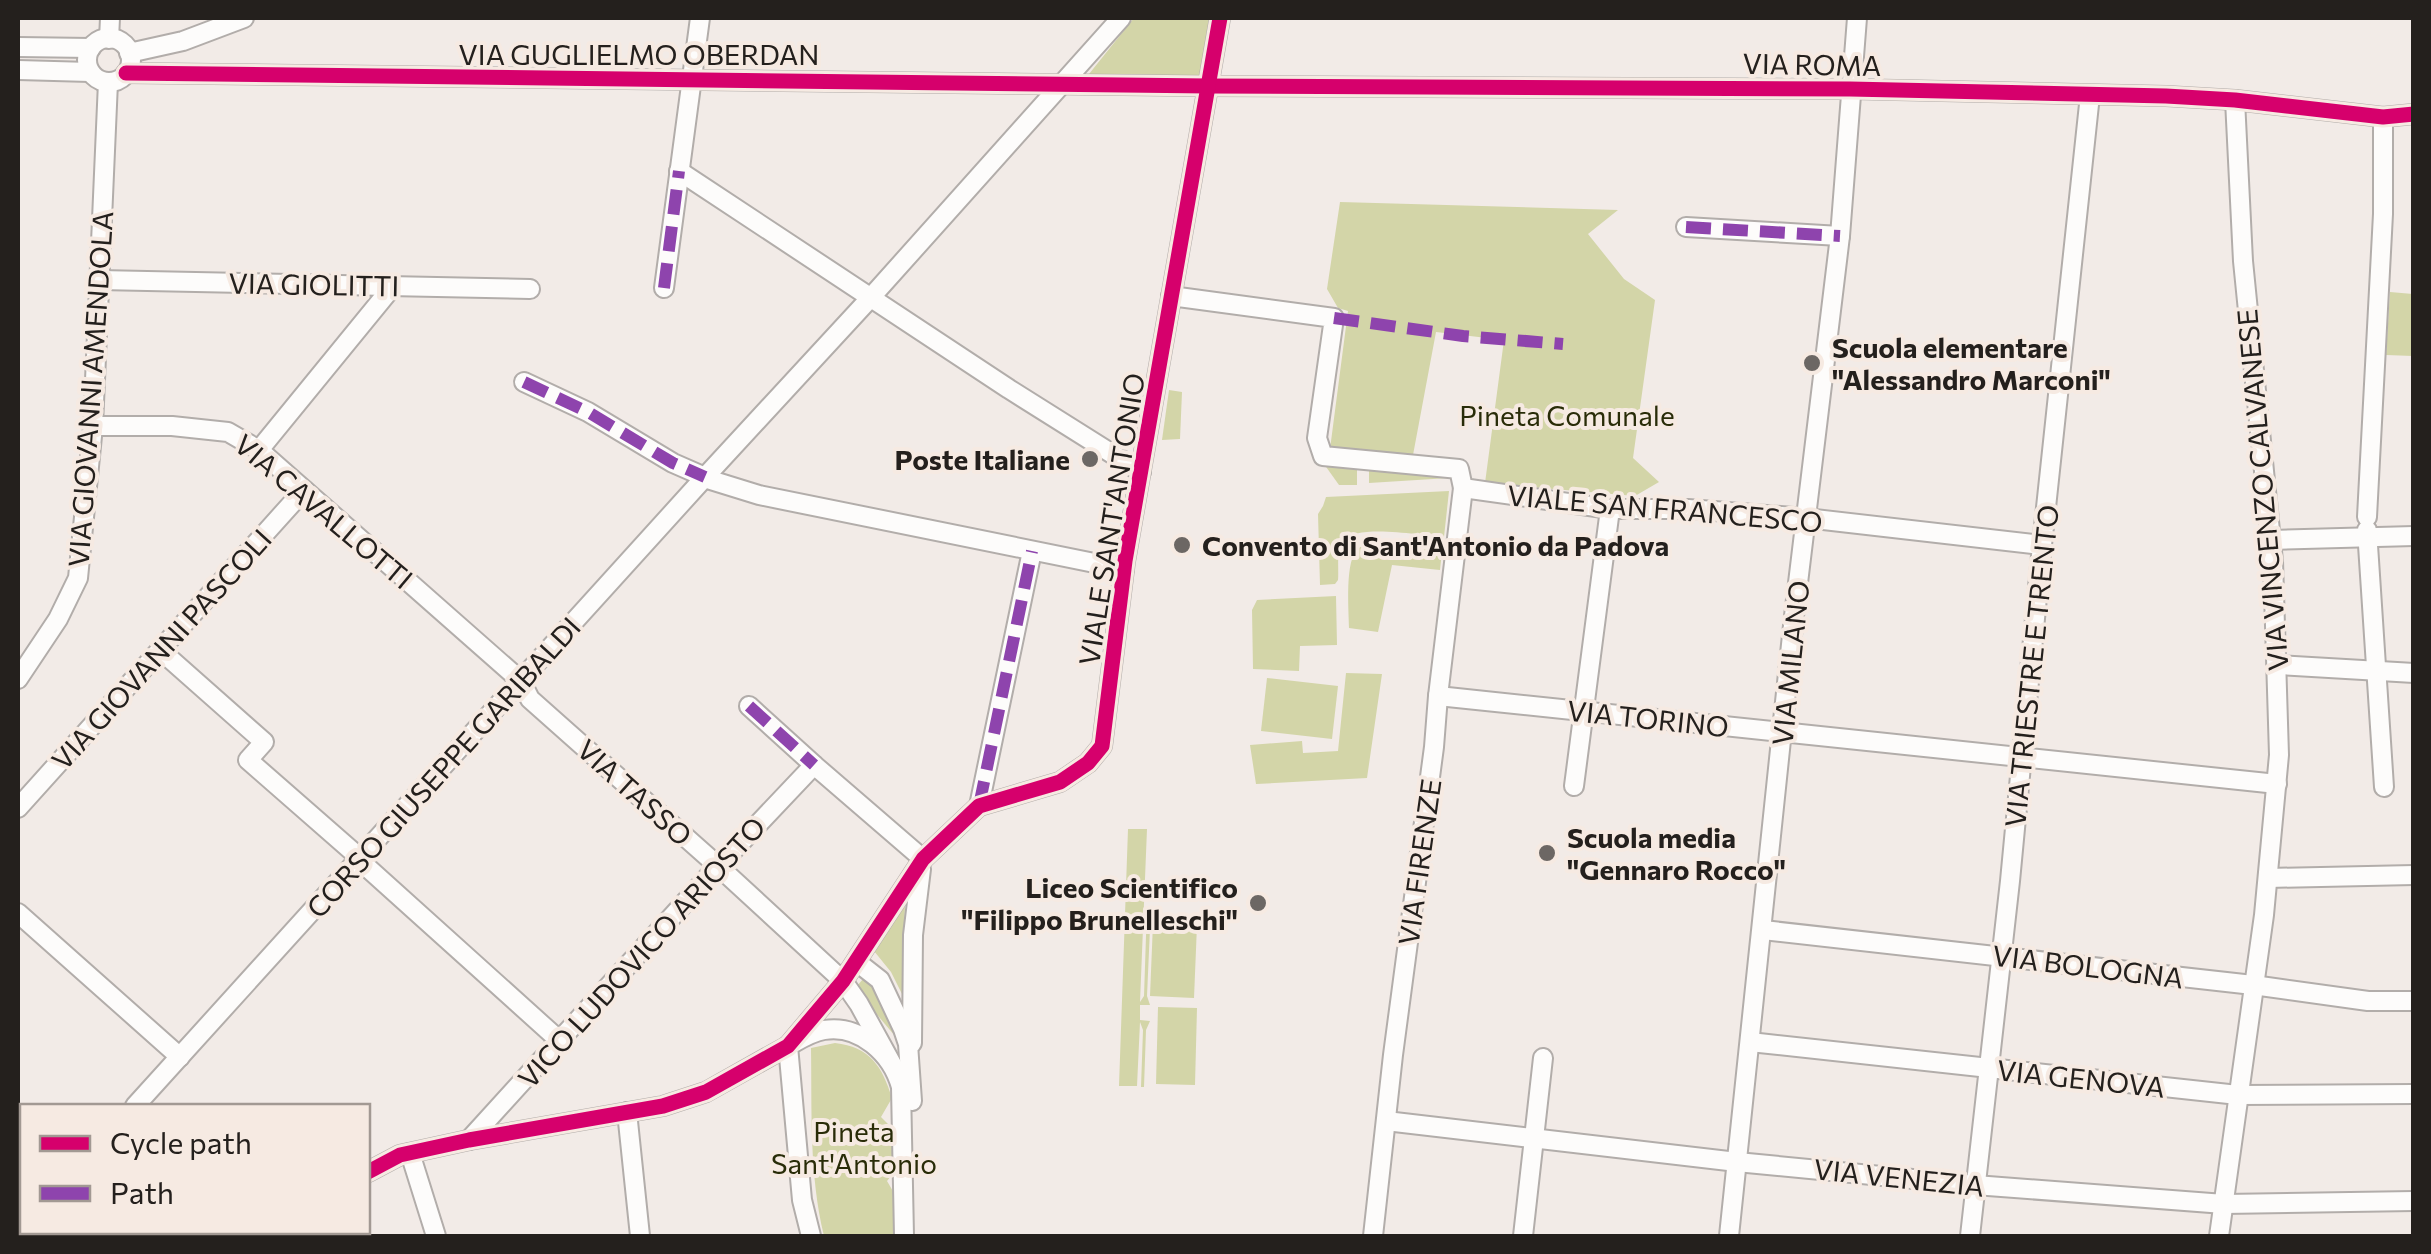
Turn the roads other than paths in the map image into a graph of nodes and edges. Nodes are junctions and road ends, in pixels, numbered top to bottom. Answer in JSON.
{"nodes":[{"id":1,"x":110,"y":18,"type":"edge"},
{"id":2,"x":244,"y":18,"type":"edge"},
{"id":3,"x":700,"y":18,"type":"edge"},
{"id":4,"x":1121,"y":18,"type":"edge"},
{"id":5,"x":1220,"y":18,"type":"edge"},
{"id":6,"x":1857,"y":18,"type":"edge"},
{"id":7,"x":109,"y":39,"type":"junction"},
{"id":8,"x":183,"y":41,"type":"junction"},
{"id":9,"x":18,"y":47,"type":"edge"},
{"id":10,"x":91,"y":48,"type":"junction"},
{"id":11,"x":129,"y":53,"type":"junction"},
{"id":12,"x":18,"y":70,"type":"edge"},
{"id":13,"x":90,"y":72,"type":"junction"},
{"id":14,"x":126,"y":74,"type":"junction"},
{"id":15,"x":192,"y":75,"type":"junction"},
{"id":16,"x":693,"y":78,"type":"junction"},
{"id":17,"x":108,"y":82,"type":"junction"},
{"id":18,"x":1064,"y":84,"type":"junction"},
{"id":19,"x":1208,"y":86,"type":"junction"},
{"id":20,"x":1850,"y":89,"type":"junction"},
{"id":21,"x":2090,"y":95,"type":"junction"},
{"id":22,"x":2235,"y":100,"type":"junction"},
{"id":23,"x":2414,"y":114,"type":"edge"},
{"id":24,"x":2382,"y":118,"type":"junction"},
{"id":25,"x":679,"y":171,"type":"junction"},
{"id":26,"x":1686,"y":227,"type":"dead end"},
{"id":27,"x":1840,"y":236,"type":"junction"},
{"id":28,"x":99,"y":280,"type":"junction"},
{"id":29,"x":394,"y":286,"type":"junction"},
{"id":30,"x":664,"y":288,"type":"dead end"},
{"id":31,"x":530,"y":289,"type":"dead end"},
{"id":32,"x":1172,"y":296,"type":"junction"},
{"id":33,"x":870,"y":298,"type":"junction"},
{"id":34,"x":524,"y":382,"type":"dead end"},
{"id":35,"x":93,"y":426,"type":"junction"},
{"id":36,"x":259,"y":450,"type":"junction"},
{"id":37,"x":1141,"y":472,"type":"junction"},
{"id":38,"x":704,"y":478,"type":"junction"},
{"id":39,"x":1463,"y":488,"type":"junction"},
{"id":40,"x":304,"y":490,"type":"junction"},
{"id":41,"x":1610,"y":510,"type":"junction"},
{"id":42,"x":1806,"y":518,"type":"junction"},
{"id":43,"x":2367,"y":528,"type":"junction"},
{"id":44,"x":2414,"y":536,"type":"edge"},
{"id":45,"x":2271,"y":540,"type":"junction"},
{"id":46,"x":2042,"y":545,"type":"junction"},
{"id":47,"x":1032,"y":551,"type":"junction"},
{"id":48,"x":1124,"y":569,"type":"junction"},
{"id":49,"x":160,"y":650,"type":"junction"},
{"id":50,"x":2278,"y":665,"type":"junction"},
{"id":51,"x":2376,"y":671,"type":"junction"},
{"id":52,"x":2414,"y":673,"type":"edge"},
{"id":53,"x":18,"y":679,"type":"edge"},
{"id":54,"x":521,"y":681,"type":"junction"},
{"id":55,"x":1438,"y":696,"type":"junction"},
{"id":56,"x":748,"y":706,"type":"dead end"},
{"id":57,"x":1584,"y":712,"type":"junction"},
{"id":58,"x":1782,"y":732,"type":"junction"},
{"id":59,"x":2022,"y":758,"type":"junction"},
{"id":60,"x":814,"y":765,"type":"junction"},
{"id":61,"x":2277,"y":784,"type":"junction"},
{"id":62,"x":1574,"y":786,"type":"dead end"},
{"id":63,"x":2384,"y":788,"type":"dead end"},
{"id":64,"x":979,"y":806,"type":"junction"},
{"id":65,"x":18,"y":808,"type":"edge"},
{"id":66,"x":360,"y":858,"type":"junction"},
{"id":67,"x":923,"y":859,"type":"junction"},
{"id":68,"x":718,"y":866,"type":"junction"},
{"id":69,"x":2414,"y":875,"type":"edge"},
{"id":70,"x":2268,"y":878,"type":"junction"},
{"id":71,"x":18,"y":912,"type":"edge"},
{"id":72,"x":1762,"y":930,"type":"junction"},
{"id":73,"x":2002,"y":956,"type":"junction"},
{"id":74,"x":857,"y":962,"type":"junction"},
{"id":75,"x":843,"y":982,"type":"junction"},
{"id":76,"x":2253,"y":986,"type":"junction"},
{"id":77,"x":2414,"y":1001,"type":"edge"},
{"id":78,"x":560,"y":1042,"type":"junction"},
{"id":79,"x":1750,"y":1042,"type":"junction"},
{"id":80,"x":788,"y":1046,"type":"junction"},
{"id":81,"x":180,"y":1057,"type":"junction"},
{"id":82,"x":1543,"y":1058,"type":"dead end"},
{"id":83,"x":1988,"y":1067,"type":"junction"},
{"id":84,"x":904,"y":1078,"type":"junction"},
{"id":85,"x":2414,"y":1094,"type":"edge"},
{"id":86,"x":2238,"y":1096,"type":"junction"},
{"id":87,"x":137,"y":1104,"type":"edge"},
{"id":88,"x":627,"y":1112,"type":"junction"},
{"id":89,"x":1386,"y":1122,"type":"junction"},
{"id":90,"x":1535,"y":1138,"type":"junction"},
{"id":91,"x":469,"y":1140,"type":"junction"},
{"id":92,"x":410,"y":1153,"type":"junction"},
{"id":93,"x":1738,"y":1162,"type":"junction"},
{"id":94,"x":370,"y":1171,"type":"edge"},
{"id":95,"x":1976,"y":1185,"type":"junction"},
{"id":96,"x":2414,"y":1200,"type":"edge"},
{"id":97,"x":2224,"y":1204,"type":"junction"},
{"id":98,"x":436,"y":1236,"type":"edge"},
{"id":99,"x":640,"y":1236,"type":"edge"},
{"id":100,"x":810,"y":1236,"type":"edge"},
{"id":101,"x":904,"y":1236,"type":"edge"},
{"id":102,"x":912,"y":1236,"type":"edge"},
{"id":103,"x":1372,"y":1236,"type":"edge"},
{"id":104,"x":1523,"y":1236,"type":"edge"},
{"id":105,"x":1729,"y":1236,"type":"edge"},
{"id":106,"x":1970,"y":1236,"type":"edge"},
{"id":107,"x":2219,"y":1236,"type":"edge"}],
"edges":[{"from":1,"to":7,"type":"street"},
{"from":2,"to":8,"type":"street"},
{"from":3,"to":16,"type":"street"},
{"from":4,"to":18,"type":"street","name":"CORSO GIUSEPPE GARIBALDI"},
{"from":5,"to":19,"type":"street","name":"VIALE SANT'ANTONIO"},
{"from":6,"to":20,"type":"street","name":"VIA MILANO"},
{"from":7,"to":10,"type":"street"},
{"from":7,"to":11,"type":"street"},
{"from":8,"to":11,"type":"street"},
{"from":8,"to":15,"type":"street"},
{"from":9,"to":10,"type":"street"},
{"from":10,"to":13,"type":"street"},
{"from":11,"to":14,"type":"street"},
{"from":12,"to":13,"type":"street"},
{"from":13,"to":17,"type":"street"},
{"from":14,"to":15,"type":"street","name":"VIA GUGLIELMO OBERDAN"},
{"from":14,"to":17,"type":"street"},
{"from":15,"to":16,"type":"street","name":"VIA GUGLIELMO OBERDAN"},
{"from":16,"to":18,"type":"street","name":"VIA GUGLIELMO OBERDAN"},
{"from":16,"to":25,"type":"street"},
{"from":17,"to":28,"type":"street","name":"VIA GIOVANNI AMENDOLA"},
{"from":18,"to":19,"type":"street","name":"VIA GUGLIELMO OBERDAN"},
{"from":18,"to":33,"type":"street","name":"CORSO GIUSEPPE GARIBALDI"},
{"from":19,"to":20,"type":"street","name":"VIA ROMA"},
{"from":19,"to":32,"type":"street","name":"VIALE SANT'ANTONIO"},
{"from":20,"to":21,"type":"street","name":"VIA ROMA"},
{"from":20,"to":27,"type":"street","name":"VIA MILANO"},
{"from":21,"to":22,"type":"street","name":"VIA ROMA"},
{"from":21,"to":46,"type":"street","name":"VIA TRIESTRE E TRENTO"},
{"from":22,"to":24,"type":"street","name":"VIA ROMA"},
{"from":22,"to":45,"type":"street","name":"VIA VINCENZO CALVANESE"},
{"from":23,"to":24,"type":"street","name":"VIA ROMA"},
{"from":24,"to":43,"type":"street"},
{"from":25,"to":30,"type":"street"},
{"from":25,"to":33,"type":"street"},
{"from":26,"to":27,"type":"street"},
{"from":27,"to":42,"type":"street","name":"VIA MILANO"},
{"from":28,"to":29,"type":"street","name":"VIA GIOLITTI"},
{"from":28,"to":35,"type":"street","name":"VIA GIOVANNI AMENDOLA"},
{"from":29,"to":31,"type":"street","name":"VIA GIOLITTI"},
{"from":29,"to":36,"type":"street"},
{"from":32,"to":37,"type":"street","name":"VIALE SANT'ANTONIO"},
{"from":32,"to":39,"type":"street","name":"VIALE SAN FRANCESCO"},
{"from":33,"to":37,"type":"street"},
{"from":33,"to":38,"type":"street","name":"CORSO GIUSEPPE GARIBALDI"},
{"from":34,"to":38,"type":"street"},
{"from":35,"to":36,"type":"street","name":"VIA CAVALLOTTI"},
{"from":35,"to":53,"type":"street","name":"VIA GIOVANNI AMENDOLA"},
{"from":36,"to":40,"type":"street","name":"VIA CAVALLOTTI"},
{"from":37,"to":48,"type":"street","name":"VIALE SANT'ANTONIO"},
{"from":38,"to":47,"type":"street"},
{"from":38,"to":54,"type":"street","name":"CORSO GIUSEPPE GARIBALDI"},
{"from":39,"to":41,"type":"street","name":"VIALE SAN FRANCESCO"},
{"from":39,"to":55,"type":"street","name":"VIA FIRENZE"},
{"from":40,"to":49,"type":"street","name":"VIA GIOVANNI PASCOLI"},
{"from":40,"to":54,"type":"street","name":"VIA CAVALLOTTI"},
{"from":41,"to":42,"type":"street","name":"VIALE SAN FRANCESCO"},
{"from":41,"to":57,"type":"street"},
{"from":42,"to":46,"type":"street","name":"VIALE SAN FRANCESCO"},
{"from":42,"to":58,"type":"street","name":"VIA MILANO"},
{"from":43,"to":44,"type":"street"},
{"from":43,"to":45,"type":"street"},
{"from":43,"to":51,"type":"street"},
{"from":45,"to":50,"type":"street","name":"VIA VINCENZO CALVANESE"},
{"from":46,"to":59,"type":"street","name":"VIA TRIESTRE E TRENTO"},
{"from":47,"to":48,"type":"street"},
{"from":47,"to":64,"type":"street"},
{"from":48,"to":64,"type":"street","name":"VIALE SANT'ANTONIO"},
{"from":49,"to":65,"type":"street","name":"VIA GIOVANNI PASCOLI"},
{"from":49,"to":66,"type":"street"},
{"from":50,"to":51,"type":"street"},
{"from":50,"to":61,"type":"street","name":"VIA VINCENZO CALVANESE"},
{"from":51,"to":52,"type":"street"},
{"from":51,"to":63,"type":"street"},
{"from":54,"to":66,"type":"street","name":"CORSO GIUSEPPE GARIBALDI"},
{"from":54,"to":68,"type":"street","name":"VIA TASSO"},
{"from":55,"to":57,"type":"street","name":"VIA TORINO"},
{"from":55,"to":89,"type":"street","name":"VIA FIRENZE"},
{"from":56,"to":60,"type":"street"},
{"from":57,"to":58,"type":"street","name":"VIA TORINO"},
{"from":57,"to":62,"type":"street"},
{"from":58,"to":59,"type":"street","name":"VIA TORINO"},
{"from":58,"to":72,"type":"street","name":"VIA MILANO"},
{"from":59,"to":61,"type":"street","name":"VIA TORINO"},
{"from":59,"to":73,"type":"street","name":"VIA TRIESTRE E TRENTO"},
{"from":60,"to":67,"type":"street"},
{"from":60,"to":68,"type":"street","name":"VICO LUDOVICO ARIOSTO"},
{"from":61,"to":70,"type":"street","name":"VIA VINCENZO CALVANESE"},
{"from":64,"to":67,"type":"street","name":"VIALE SANT'ANTONIO"},
{"from":66,"to":78,"type":"street"},
{"from":66,"to":81,"type":"street","name":"CORSO GIUSEPPE GARIBALDI"},
{"from":67,"to":74,"type":"street","name":"VIALE SANT'ANTONIO"},
{"from":67,"to":84,"type":"street"},
{"from":68,"to":75,"type":"street","name":"VIA TASSO"},
{"from":68,"to":78,"type":"street","name":"VICO LUDOVICO ARIOSTO"},
{"from":69,"to":70,"type":"street"},
{"from":70,"to":76,"type":"street","name":"VIA VINCENZO CALVANESE"},
{"from":71,"to":81,"type":"street"},
{"from":72,"to":73,"type":"street","name":"VIA BOLOGNA"},
{"from":72,"to":79,"type":"street","name":"VIA MILANO"},
{"from":73,"to":76,"type":"street","name":"VIA BOLOGNA"},
{"from":73,"to":83,"type":"street","name":"VIA TRIESTRE E TRENTO"},
{"from":74,"to":75,"type":"street","name":"VIALE SANT'ANTONIO"},
{"from":74,"to":84,"type":"street"},
{"from":75,"to":80,"type":"street","name":"VIALE SANT'ANTONIO"},
{"from":75,"to":84,"type":"street"},
{"from":76,"to":77,"type":"street","name":"VIA BOLOGNA"},
{"from":76,"to":86,"type":"street","name":"VIA VINCENZO CALVANESE"},
{"from":78,"to":91,"type":"street","name":"VICO LUDOVICO ARIOSTO"},
{"from":79,"to":83,"type":"street","name":"VIA GENOVA"},
{"from":79,"to":93,"type":"street","name":"VIA MILANO"},
{"from":80,"to":84,"type":"street"},
{"from":80,"to":88,"type":"street"},
{"from":80,"to":100,"type":"street"},
{"from":81,"to":87,"type":"street","name":"CORSO GIUSEPPE GARIBALDI"},
{"from":82,"to":90,"type":"street"},
{"from":83,"to":86,"type":"street","name":"VIA GENOVA"},
{"from":83,"to":95,"type":"street","name":"VIA TRIESTRE E TRENTO"},
{"from":84,"to":101,"type":"street"},
{"from":84,"to":102,"type":"street"},
{"from":85,"to":86,"type":"street","name":"VIA GENOVA"},
{"from":86,"to":97,"type":"street","name":"VIA VINCENZO CALVANESE"},
{"from":88,"to":91,"type":"street"},
{"from":88,"to":99,"type":"street"},
{"from":89,"to":90,"type":"street","name":"VIA VENEZIA"},
{"from":89,"to":103,"type":"street","name":"VIA FIRENZE"},
{"from":90,"to":93,"type":"street","name":"VIA VENEZIA"},
{"from":90,"to":104,"type":"street"},
{"from":91,"to":92,"type":"street"},
{"from":92,"to":94,"type":"street"},
{"from":92,"to":98,"type":"street"},
{"from":93,"to":95,"type":"street","name":"VIA VENEZIA"},
{"from":93,"to":105,"type":"street","name":"VIA MILANO"},
{"from":95,"to":97,"type":"street","name":"VIA VENEZIA"},
{"from":95,"to":106,"type":"street","name":"VIA TRIESTRE E TRENTO"},
{"from":96,"to":97,"type":"street","name":"VIA VENEZIA"},
{"from":97,"to":107,"type":"street","name":"VIA VINCENZO CALVANESE"}]}
